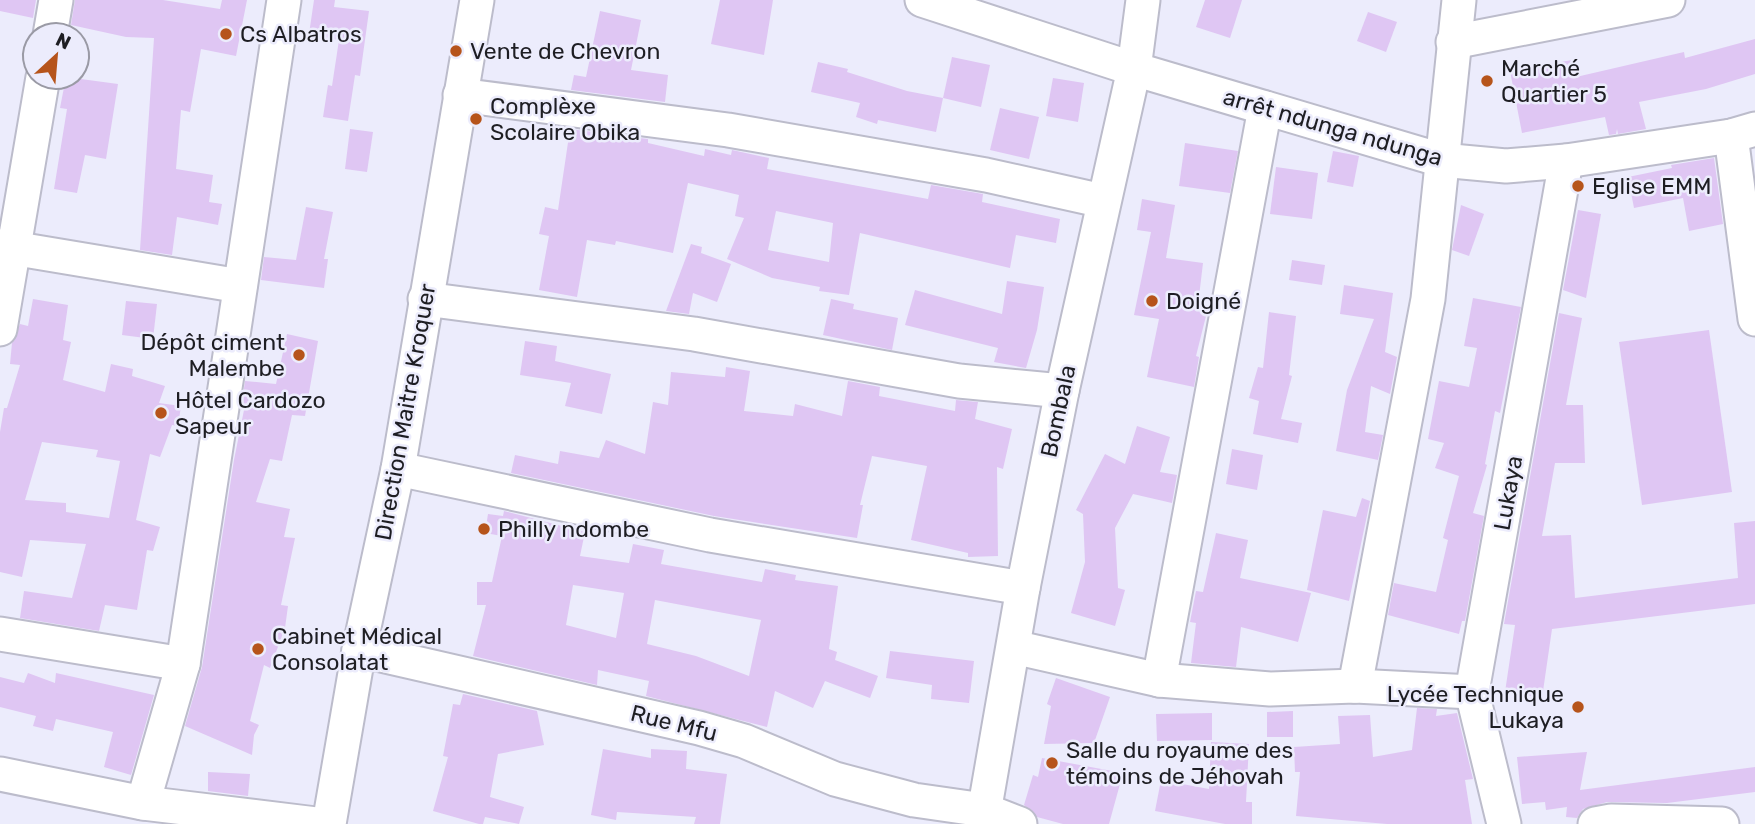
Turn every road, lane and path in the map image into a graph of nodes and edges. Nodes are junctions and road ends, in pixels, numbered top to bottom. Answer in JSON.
{"nodes":[{"id":1,"x":56,"y":0,"type":"edge"},
{"id":2,"x":284,"y":0,"type":"edge"},
{"id":3,"x":477,"y":0,"type":"edge"},
{"id":4,"x":922,"y":0,"type":"edge"},
{"id":5,"x":1143,"y":0,"type":"edge"},
{"id":6,"x":1459,"y":0,"type":"edge"},
{"id":7,"x":1668,"y":0,"type":"edge"},
{"id":8,"x":1623,"y":5,"type":"edge"},
{"id":9,"x":52,"y":21,"type":"edge"},
{"id":10,"x":1453,"y":42,"type":"junction"},
{"id":11,"x":1134,"y":69,"type":"junction"},
{"id":12,"x":40,"y":91,"type":"edge"},
{"id":13,"x":460,"y":95,"type":"junction"},
{"id":14,"x":1265,"y":108,"type":"junction"},
{"id":15,"x":1743,"y":132,"type":"edge"},
{"id":16,"x":1441,"y":160,"type":"junction"},
{"id":17,"x":1566,"y":161,"type":"junction"},
{"id":18,"x":1103,"y":201,"type":"junction"},
{"id":19,"x":7,"y":247,"type":"edge"},
{"id":20,"x":240,"y":286,"type":"junction"},
{"id":21,"x":425,"y":299,"type":"junction"},
{"id":22,"x":1755,"y":319,"type":"edge"},
{"id":23,"x":0,"y":329,"type":"edge"},
{"id":24,"x":1062,"y":391,"type":"junction"},
{"id":25,"x":398,"y":469,"type":"junction"},
{"id":26,"x":1023,"y":588,"type":"junction"},
{"id":27,"x":0,"y":634,"type":"edge"},
{"id":28,"x":1014,"y":647,"type":"junction"},
{"id":29,"x":359,"y":650,"type":"junction"},
{"id":30,"x":183,"y":664,"type":"junction"},
{"id":31,"x":1159,"y":680,"type":"junction"},
{"id":32,"x":1354,"y":686,"type":"junction"},
{"id":33,"x":1472,"y":692,"type":"junction"},
{"id":34,"x":0,"y":774,"type":"edge"},
{"id":35,"x":144,"y":803,"type":"junction"},
{"id":36,"x":983,"y":817,"type":"edge"},
{"id":37,"x":316,"y":824,"type":"edge"},
{"id":38,"x":329,"y":824,"type":"edge"},
{"id":39,"x":1020,"y":824,"type":"edge"},
{"id":40,"x":1504,"y":824,"type":"edge"},
{"id":41,"x":1595,"y":824,"type":"edge"},
{"id":42,"x":1716,"y":824,"type":"edge"}],
"edges":[{"from":1,"to":9,"type":"street"},
{"from":2,"to":20,"type":"street"},
{"from":3,"to":13,"type":"street","name":"Direction Maitre Kroquer"},
{"from":4,"to":11,"type":"street","name":"arrêt ndunga ndunga"},
{"from":5,"to":11,"type":"street","name":"Bombala"},
{"from":6,"to":10,"type":"street"},
{"from":7,"to":8,"type":"street"},
{"from":8,"to":10,"type":"street"},
{"from":10,"to":16,"type":"street"},
{"from":11,"to":14,"type":"street","name":"arrêt ndunga ndunga"},
{"from":11,"to":18,"type":"street","name":"Bombala"},
{"from":12,"to":19,"type":"street"},
{"from":13,"to":18,"type":"street"},
{"from":13,"to":21,"type":"street","name":"Direction Maitre Kroquer"},
{"from":14,"to":16,"type":"street","name":"arrêt ndunga ndunga"},
{"from":14,"to":31,"type":"street"},
{"from":15,"to":17,"type":"street","name":"arrêt ndunga ndunga"},
{"from":15,"to":22,"type":"street"},
{"from":16,"to":17,"type":"street","name":"arrêt ndunga ndunga"},
{"from":16,"to":32,"type":"street"},
{"from":17,"to":33,"type":"street","name":"Lukaya"},
{"from":18,"to":24,"type":"street","name":"Bombala"},
{"from":19,"to":20,"type":"street"},
{"from":19,"to":23,"type":"street"},
{"from":20,"to":30,"type":"street"},
{"from":21,"to":24,"type":"street"},
{"from":21,"to":25,"type":"street","name":"Direction Maitre Kroquer"},
{"from":24,"to":26,"type":"street","name":"Bombala"},
{"from":25,"to":26,"type":"street"},
{"from":25,"to":29,"type":"street","name":"Direction Maitre Kroquer"},
{"from":26,"to":28,"type":"street","name":"Bombala"},
{"from":27,"to":30,"type":"street"},
{"from":28,"to":31,"type":"street"},
{"from":28,"to":36,"type":"street","name":"Bombala"},
{"from":29,"to":36,"type":"street","name":"Rue Mfu"},
{"from":29,"to":38,"type":"street","name":"Direction Maitre Kroquer"},
{"from":30,"to":35,"type":"street"},
{"from":31,"to":32,"type":"street"},
{"from":32,"to":33,"type":"street"},
{"from":33,"to":40,"type":"street","name":"Lukaya"},
{"from":34,"to":35,"type":"street"},
{"from":35,"to":37,"type":"street"},
{"from":36,"to":39,"type":"street","name":"Rue Mfu"},
{"from":41,"to":42,"type":"street"}]}
